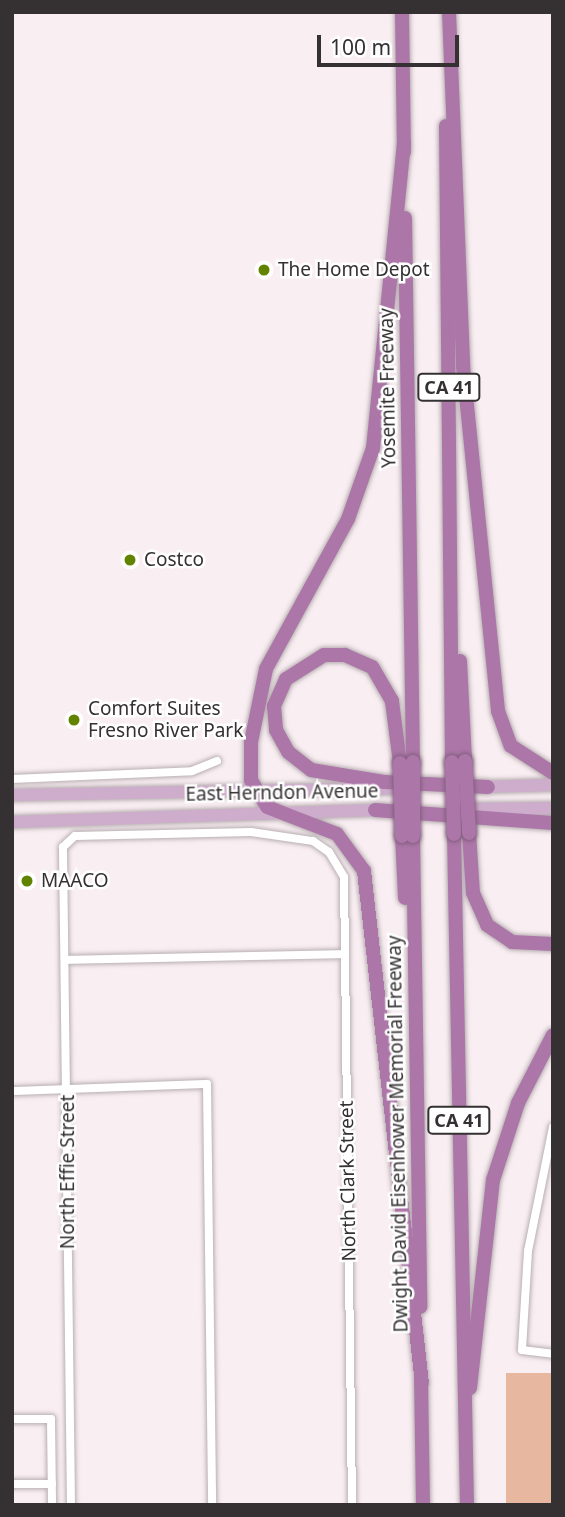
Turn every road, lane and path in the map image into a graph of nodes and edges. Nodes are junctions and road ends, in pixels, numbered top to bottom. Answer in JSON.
{"nodes":[{"id":1,"x":402,"y":12,"type":"edge"},
{"id":2,"x":447,"y":12,"type":"edge"},
{"id":3,"x":404,"y":143,"type":"junction"},
{"id":4,"x":217,"y":761,"type":"dead end"},
{"id":5,"x":406,"y":763,"type":"junction"},
{"id":6,"x":553,"y":773,"type":"edge"},
{"id":7,"x":12,"y":779,"type":"edge"},
{"id":8,"x":553,"y":785,"type":"edge"},
{"id":9,"x":488,"y":787,"type":"junction"},
{"id":10,"x":255,"y":790,"type":"junction"},
{"id":11,"x":12,"y":795,"type":"edge"},
{"id":12,"x":553,"y":808,"type":"edge"},
{"id":13,"x":375,"y":810,"type":"junction"},
{"id":14,"x":275,"y":812,"type":"junction"},
{"id":15,"x":12,"y":822,"type":"edge"},
{"id":16,"x":553,"y":823,"type":"edge"},
{"id":17,"x":462,"y":834,"type":"junction"},
{"id":18,"x":335,"y":860,"type":"joint"},
{"id":19,"x":553,"y":944,"type":"edge"},
{"id":20,"x":345,"y":954,"type":"junction"},
{"id":21,"x":65,"y":960,"type":"junction"},
{"id":22,"x":553,"y":1035,"type":"edge"},
{"id":23,"x":67,"y":1086,"type":"junction"},
{"id":24,"x":12,"y":1091,"type":"edge"},
{"id":25,"x":553,"y":1127,"type":"edge"},
{"id":26,"x":549,"y":1148,"type":"edge"},
{"id":27,"x":553,"y":1354,"type":"edge"},
{"id":28,"x":422,"y":1383,"type":"junction"},
{"id":29,"x":466,"y":1406,"type":"junction"},
{"id":30,"x":12,"y":1419,"type":"edge"},
{"id":31,"x":12,"y":1484,"type":"edge"},
{"id":32,"x":51,"y":1484,"type":"junction"},
{"id":33,"x":52,"y":1505,"type":"edge"},
{"id":34,"x":71,"y":1505,"type":"edge"},
{"id":35,"x":212,"y":1505,"type":"edge"},
{"id":36,"x":352,"y":1505,"type":"edge"},
{"id":37,"x":424,"y":1505,"type":"edge"},
{"id":38,"x":467,"y":1505,"type":"edge"}],
"edges":[{"from":1,"to":3,"type":"highway","name":"Yosemite Freeway","number":"CA 41"},
{"from":2,"to":6,"type":"highway"},
{"from":2,"to":17,"type":"highway","number":"CA 41","bridge":true},
{"from":3,"to":5,"type":"highway","name":"Yosemite Freeway","number":"CA 41"},
{"from":3,"to":10,"type":"highway"},
{"from":4,"to":7,"type":"street"},
{"from":5,"to":9,"type":"highway"},
{"from":5,"to":28,"type":"highway","name":"Dwight David Eisenhower Memorial Freeway","number":"CA 41","bridge":true},
{"from":8,"to":9,"type":"main road","name":"East Herndon Avenue"},
{"from":9,"to":10,"type":"main road","name":"East Herndon Avenue"},
{"from":10,"to":11,"type":"main road","name":"East Herndon Avenue"},
{"from":10,"to":14,"type":"highway"},
{"from":12,"to":13,"type":"main road","name":"East Herndon Avenue"},
{"from":13,"to":14,"type":"main road","name":"East Herndon Avenue"},
{"from":13,"to":16,"type":"highway"},
{"from":14,"to":15,"type":"main road","name":"East Herndon Avenue"},
{"from":14,"to":28,"type":"highway"},
{"from":17,"to":19,"type":"highway"},
{"from":17,"to":29,"type":"highway","number":"CA 41"},
{"from":18,"to":20,"type":"street","name":"North Clark Street"},
{"from":18,"to":21,"type":"street","name":"North Effie Street"},
{"from":20,"to":21,"type":"street"},
{"from":20,"to":36,"type":"street","name":"North Clark Street"},
{"from":21,"to":23,"type":"street","name":"North Effie Street"},
{"from":22,"to":29,"type":"highway"},
{"from":23,"to":24,"type":"street"},
{"from":23,"to":34,"type":"street","name":"North Effie Street"},
{"from":23,"to":35,"type":"street"},
{"from":25,"to":26,"type":"street"},
{"from":26,"to":27,"type":"street"},
{"from":28,"to":37,"type":"highway","name":"Dwight David Eisenhower Memorial Freeway","number":"CA 41"},
{"from":29,"to":38,"type":"highway","number":"CA 41"},
{"from":30,"to":32,"type":"street"},
{"from":31,"to":32,"type":"street"},
{"from":32,"to":33,"type":"street"}]}
